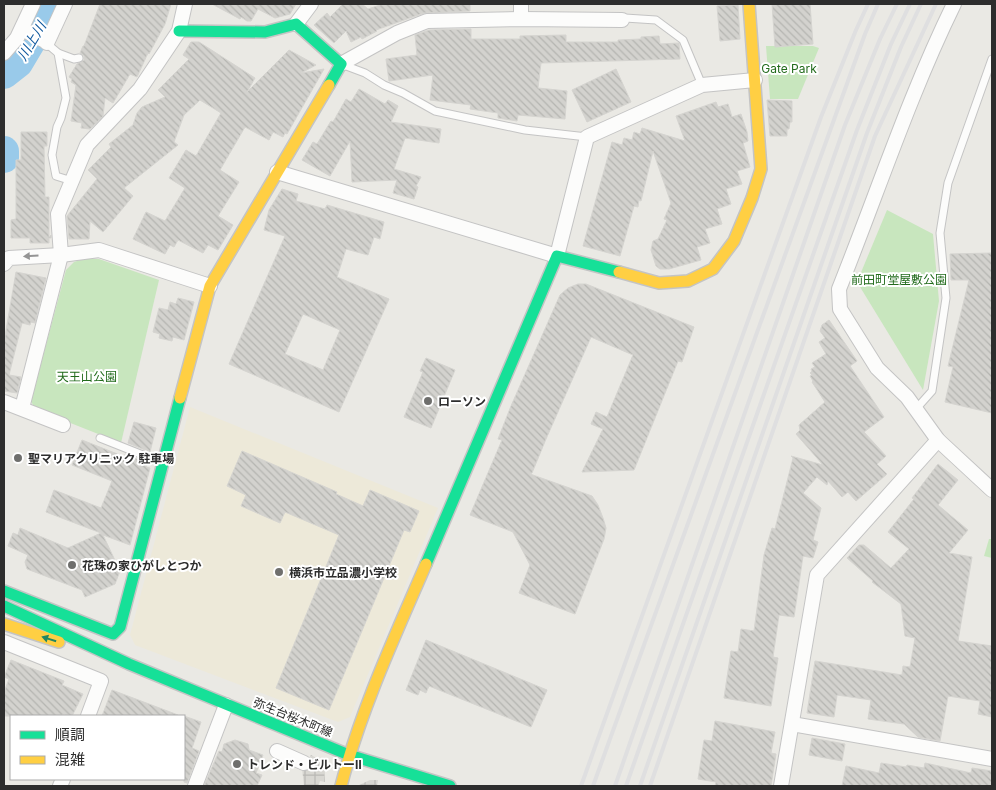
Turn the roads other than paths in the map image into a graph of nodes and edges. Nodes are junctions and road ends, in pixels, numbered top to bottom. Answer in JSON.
{"nodes":[{"id":1,"x":33,"y":4,"type":"edge"},
{"id":2,"x":65,"y":4,"type":"edge"},
{"id":3,"x":185,"y":4,"type":"edge"},
{"id":4,"x":311,"y":4,"type":"edge"},
{"id":5,"x":521,"y":4,"type":"edge"},
{"id":6,"x":749,"y":4,"type":"edge"},
{"id":7,"x":954,"y":4,"type":"edge"},
{"id":8,"x":521,"y":19,"type":"junction"},
{"id":9,"x":622,"y":20,"type":"joint"},
{"id":10,"x":296,"y":24,"type":"junction"},
{"id":11,"x":25,"y":31,"type":"junction"},
{"id":12,"x":179,"y":31,"type":"junction"},
{"id":13,"x":46,"y":42,"type":"junction"},
{"id":14,"x":4,"y":53,"type":"edge"},
{"id":15,"x":58,"y":53,"type":"junction"},
{"id":16,"x":79,"y":58,"type":"dead end"},
{"id":17,"x":992,"y":59,"type":"edge"},
{"id":18,"x":341,"y":64,"type":"junction"},
{"id":19,"x":755,"y":80,"type":"junction"},
{"id":20,"x":702,"y":84,"type":"junction"},
{"id":21,"x":587,"y":137,"type":"junction"},
{"id":22,"x":277,"y":172,"type":"junction"},
{"id":23,"x":72,"y":181,"type":"junction"},
{"id":24,"x":60,"y":255,"type":"junction"},
{"id":25,"x":557,"y":256,"type":"junction"},
{"id":26,"x":4,"y":264,"type":"edge"},
{"id":27,"x":210,"y":286,"type":"junction"},
{"id":28,"x":4,"y":402,"type":"edge"},
{"id":29,"x":22,"y":408,"type":"junction"},
{"id":30,"x":916,"y":409,"type":"junction"},
{"id":31,"x":63,"y":425,"type":"dead end"},
{"id":32,"x":100,"y":438,"type":"dead end"},
{"id":33,"x":938,"y":440,"type":"junction"},
{"id":34,"x":164,"y":464,"type":"junction"},
{"id":35,"x":992,"y":490,"type":"edge"},
{"id":36,"x":4,"y":591,"type":"edge"},
{"id":37,"x":4,"y":606,"type":"edge"},
{"id":38,"x":8,"y":626,"type":"edge"},
{"id":39,"x":4,"y":642,"type":"edge"},
{"id":40,"x":129,"y":664,"type":"junction"},
{"id":41,"x":226,"y":705,"type":"junction"},
{"id":42,"x":88,"y":715,"type":"edge"},
{"id":43,"x":792,"y":724,"type":"junction"},
{"id":44,"x":277,"y":751,"type":"dead end"},
{"id":45,"x":349,"y":755,"type":"junction"},
{"id":46,"x":992,"y":758,"type":"edge"},
{"id":47,"x":304,"y":763,"type":"dead end"},
{"id":48,"x":195,"y":786,"type":"edge"},
{"id":49,"x":341,"y":786,"type":"edge"},
{"id":50,"x":450,"y":786,"type":"edge"},
{"id":51,"x":781,"y":786,"type":"edge"}],
"edges":[{"from":1,"to":11,"type":"street"},
{"from":2,"to":13,"type":"street"},
{"from":3,"to":12,"type":"street"},
{"from":4,"to":10,"type":"street"},
{"from":5,"to":8,"type":"street"},
{"from":6,"to":19,"type":"street"},
{"from":7,"to":30,"type":"street"},
{"from":8,"to":9,"type":"street"},
{"from":8,"to":18,"type":"street"},
{"from":9,"to":20,"type":"lane"},
{"from":10,"to":12,"type":"street"},
{"from":10,"to":18,"type":"street"},
{"from":11,"to":13,"type":"street"},
{"from":11,"to":14,"type":"street"},
{"from":12,"to":23,"type":"street"},
{"from":13,"to":15,"type":"lane"},
{"from":15,"to":16,"type":"lane"},
{"from":15,"to":23,"type":"lane"},
{"from":17,"to":30,"type":"lane"},
{"from":18,"to":21,"type":"lane"},
{"from":18,"to":22,"type":"street"},
{"from":19,"to":20,"type":"street"},
{"from":19,"to":25,"type":"street"},
{"from":20,"to":21,"type":"street"},
{"from":21,"to":25,"type":"street"},
{"from":22,"to":25,"type":"street"},
{"from":22,"to":27,"type":"street"},
{"from":23,"to":24,"type":"street"},
{"from":24,"to":26,"type":"street","one_way":true},
{"from":24,"to":27,"type":"street"},
{"from":24,"to":29,"type":"street"},
{"from":25,"to":45,"type":"street"},
{"from":27,"to":34,"type":"street"},
{"from":28,"to":29,"type":"street"},
{"from":29,"to":31,"type":"street"},
{"from":30,"to":33,"type":"street"},
{"from":32,"to":34,"type":"lane"},
{"from":33,"to":35,"type":"street"},
{"from":33,"to":43,"type":"street"},
{"from":34,"to":36,"type":"street"},
{"from":37,"to":40,"type":"street","name":"弥生台桜木町線"},
{"from":40,"to":38,"type":"street","name":"弥生台桜木町線","one_way":true},
{"from":39,"to":42,"type":"street"},
{"from":40,"to":41,"type":"street","name":"弥生台桜木町線"},
{"from":41,"to":45,"type":"street","name":"弥生台桜木町線"},
{"from":41,"to":48,"type":"street"},
{"from":43,"to":46,"type":"street"},
{"from":43,"to":51,"type":"street"},
{"from":44,"to":47,"type":"street"},
{"from":45,"to":49,"type":"street"},
{"from":45,"to":50,"type":"street","name":"弥生台桜木町線"}]}
